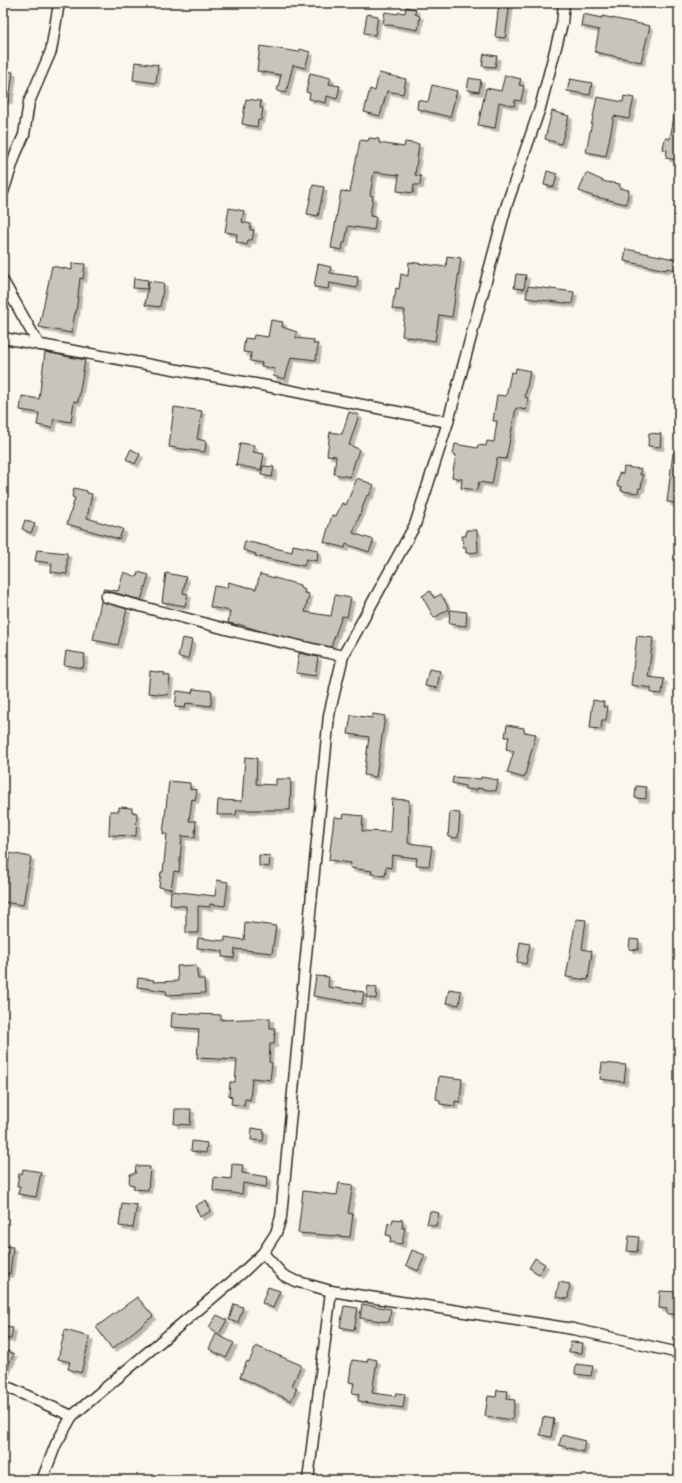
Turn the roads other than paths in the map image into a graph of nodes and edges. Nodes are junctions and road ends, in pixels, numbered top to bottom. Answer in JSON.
{"nodes":[{"id":1,"x":59,"y":3,"type":"edge"},
{"id":2,"x":564,"y":3,"type":"edge"},
{"id":3,"x":3,"y":192,"type":"edge"},
{"id":4,"x":3,"y":281,"type":"edge"},
{"id":5,"x":3,"y":338,"type":"edge"},
{"id":6,"x":39,"y":345,"type":"junction"},
{"id":7,"x":448,"y":422,"type":"junction"},
{"id":8,"x":106,"y":597,"type":"dead end"},
{"id":9,"x":343,"y":656,"type":"junction"},
{"id":10,"x":264,"y":1254,"type":"junction"},
{"id":11,"x":331,"y":1291,"type":"junction"},
{"id":12,"x":679,"y":1353,"type":"edge"},
{"id":13,"x":3,"y":1385,"type":"edge"},
{"id":14,"x":72,"y":1416,"type":"junction"},
{"id":15,"x":42,"y":1480,"type":"edge"},
{"id":16,"x":308,"y":1480,"type":"edge"}],
"edges":[{"from":1,"to":3,"type":"street"},
{"from":2,"to":7,"type":"street"},
{"from":4,"to":6,"type":"street"},
{"from":5,"to":6,"type":"street"},
{"from":6,"to":7,"type":"street"},
{"from":7,"to":9,"type":"street"},
{"from":8,"to":9,"type":"street"},
{"from":9,"to":10,"type":"street"},
{"from":10,"to":11,"type":"street"},
{"from":10,"to":14,"type":"street"},
{"from":11,"to":12,"type":"street"},
{"from":11,"to":16,"type":"street"},
{"from":13,"to":14,"type":"street"},
{"from":14,"to":15,"type":"street"}]}
